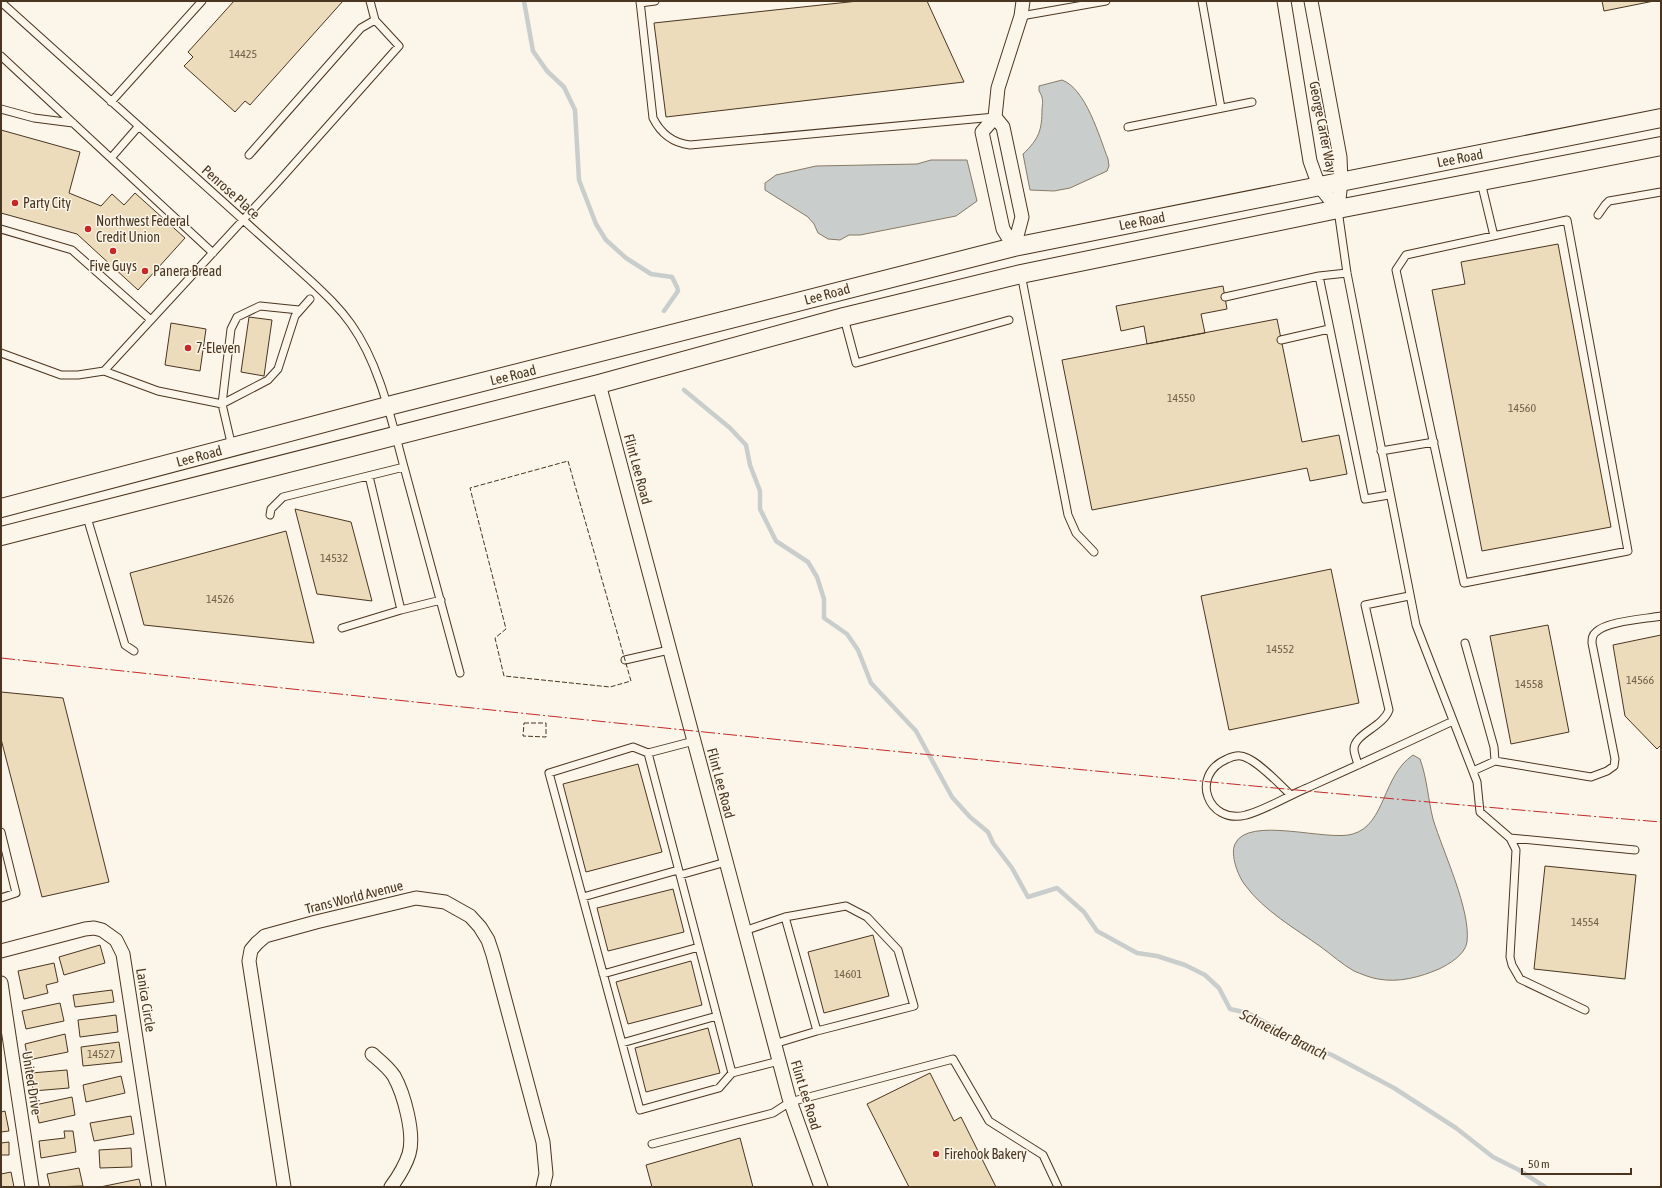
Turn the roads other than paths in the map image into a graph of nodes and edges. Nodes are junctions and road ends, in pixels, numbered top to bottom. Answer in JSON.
{"nodes":[{"id":1,"x":202,"y":1,"type":"edge"},
{"id":2,"x":370,"y":1,"type":"edge"},
{"id":3,"x":655,"y":1,"type":"edge"},
{"id":4,"x":1023,"y":1,"type":"edge"},
{"id":5,"x":1106,"y":1,"type":"edge"},
{"id":6,"x":1202,"y":1,"type":"edge"},
{"id":7,"x":1284,"y":1,"type":"edge"},
{"id":8,"x":1311,"y":1,"type":"edge"},
{"id":9,"x":1,"y":2,"type":"edge"},
{"id":10,"x":640,"y":2,"type":"edge"},
{"id":11,"x":1021,"y":16,"type":"junction"},
{"id":12,"x":375,"y":20,"type":"junction"},
{"id":13,"x":1,"y":56,"type":"edge"},
{"id":14,"x":111,"y":102,"type":"junction"},
{"id":15,"x":1252,"y":102,"type":"dead end"},
{"id":16,"x":1221,"y":108,"type":"junction"},
{"id":17,"x":1,"y":109,"type":"edge"},
{"id":18,"x":995,"y":117,"type":"junction"},
{"id":19,"x":1661,"y":118,"type":"edge"},
{"id":20,"x":73,"y":123,"type":"junction"},
{"id":21,"x":138,"y":127,"type":"junction"},
{"id":22,"x":1128,"y":127,"type":"dead end"},
{"id":23,"x":1661,"y":146,"type":"edge"},
{"id":24,"x":249,"y":155,"type":"dead end"},
{"id":25,"x":111,"y":158,"type":"junction"},
{"id":26,"x":1341,"y":181,"type":"junction"},
{"id":27,"x":1481,"y":182,"type":"junction"},
{"id":28,"x":1319,"y":186,"type":"junction"},
{"id":29,"x":1661,"y":192,"type":"edge"},
{"id":30,"x":1338,"y":210,"type":"junction"},
{"id":31,"x":1598,"y":216,"type":"dead end"},
{"id":32,"x":242,"y":220,"type":"junction"},
{"id":33,"x":1,"y":229,"type":"edge"},
{"id":34,"x":1494,"y":236,"type":"junction"},
{"id":35,"x":1014,"y":247,"type":"junction"},
{"id":36,"x":213,"y":253,"type":"junction"},
{"id":37,"x":1347,"y":273,"type":"junction"},
{"id":38,"x":1021,"y":274,"type":"junction"},
{"id":39,"x":1319,"y":276,"type":"junction"},
{"id":40,"x":1225,"y":297,"type":"dead end"},
{"id":41,"x":310,"y":299,"type":"dead end"},
{"id":42,"x":299,"y":310,"type":"junction"},
{"id":43,"x":844,"y":317,"type":"junction"},
{"id":44,"x":151,"y":320,"type":"junction"},
{"id":45,"x":1009,"y":320,"type":"dead end"},
{"id":46,"x":1329,"y":329,"type":"junction"},
{"id":47,"x":1281,"y":340,"type":"dead end"},
{"id":48,"x":1,"y":353,"type":"edge"},
{"id":49,"x":104,"y":371,"type":"junction"},
{"id":50,"x":599,"y":384,"type":"junction"},
{"id":51,"x":222,"y":404,"type":"junction"},
{"id":52,"x":388,"y":406,"type":"junction"},
{"id":53,"x":396,"y":435,"type":"junction"},
{"id":54,"x":1434,"y":442,"type":"junction"},
{"id":55,"x":232,"y":448,"type":"junction"},
{"id":56,"x":1381,"y":451,"type":"junction"},
{"id":57,"x":404,"y":467,"type":"junction"},
{"id":58,"x":369,"y":476,"type":"junction"},
{"id":59,"x":1389,"y":495,"type":"junction"},
{"id":60,"x":1,"y":508,"type":"edge"},
{"id":61,"x":86,"y":514,"type":"junction"},
{"id":62,"x":270,"y":515,"type":"dead end"},
{"id":63,"x":1,"y":536,"type":"edge"},
{"id":64,"x":1094,"y":552,"type":"dead end"},
{"id":65,"x":1409,"y":596,"type":"junction"},
{"id":66,"x":441,"y":600,"type":"junction"},
{"id":67,"x":401,"y":610,"type":"junction"},
{"id":68,"x":1661,"y":616,"type":"edge"},
{"id":69,"x":342,"y":628,"type":"dead end"},
{"id":70,"x":1466,"y":643,"type":"dead end"},
{"id":71,"x":669,"y":650,"type":"junction"},
{"id":72,"x":134,"y":651,"type":"dead end"},
{"id":73,"x":625,"y":660,"type":"dead end"},
{"id":74,"x":460,"y":673,"type":"dead end"},
{"id":75,"x":1453,"y":721,"type":"junction"},
{"id":76,"x":694,"y":741,"type":"junction"},
{"id":77,"x":648,"y":753,"type":"junction"},
{"id":78,"x":1495,"y":761,"type":"junction"},
{"id":79,"x":1358,"y":765,"type":"junction"},
{"id":80,"x":1473,"y":771,"type":"junction"},
{"id":81,"x":1291,"y":795,"type":"junction"},
{"id":82,"x":1,"y":832,"type":"edge"},
{"id":83,"x":1510,"y":838,"type":"junction"},
{"id":84,"x":1635,"y":850,"type":"dead end"},
{"id":85,"x":726,"y":862,"type":"junction"},
{"id":86,"x":679,"y":873,"type":"junction"},
{"id":87,"x":583,"y":897,"type":"junction"},
{"id":88,"x":1,"y":898,"type":"edge"},
{"id":89,"x":785,"y":917,"type":"junction"},
{"id":90,"x":744,"y":931,"type":"junction"},
{"id":91,"x":699,"y":946,"type":"junction"},
{"id":92,"x":1,"y":951,"type":"edge"},
{"id":93,"x":603,"y":974,"type":"junction"},
{"id":94,"x":1,"y":983,"type":"edge"},
{"id":95,"x":1585,"y":1010,"type":"dead end"},
{"id":96,"x":717,"y":1016,"type":"junction"},
{"id":97,"x":817,"y":1031,"type":"junction"},
{"id":98,"x":622,"y":1043,"type":"junction"},
{"id":99,"x":774,"y":1044,"type":"junction"},
{"id":100,"x":372,"y":1054,"type":"dead end"},
{"id":101,"x":779,"y":1061,"type":"junction"},
{"id":102,"x":732,"y":1073,"type":"junction"},
{"id":103,"x":790,"y":1102,"type":"junction"},
{"id":104,"x":652,"y":1144,"type":"dead end"},
{"id":105,"x":32,"y":1187,"type":"edge"},
{"id":106,"x":158,"y":1187,"type":"edge"},
{"id":107,"x":284,"y":1187,"type":"edge"},
{"id":108,"x":391,"y":1187,"type":"edge"},
{"id":109,"x":543,"y":1187,"type":"edge"},
{"id":110,"x":821,"y":1187,"type":"edge"},
{"id":111,"x":1058,"y":1187,"type":"edge"}],
"edges":[{"from":1,"to":14,"type":"lane"},
{"from":2,"to":12,"type":"lane"},
{"from":3,"to":10,"type":"lane"},
{"from":4,"to":11,"type":"street"},
{"from":5,"to":11,"type":"lane"},
{"from":6,"to":16,"type":"lane"},
{"from":7,"to":28,"type":"street","name":"George Carter Way"},
{"from":8,"to":26,"type":"street","name":"George Carter Way"},
{"from":9,"to":14,"type":"lane","name":"Penrose Place"},
{"from":10,"to":18,"type":"lane"},
{"from":11,"to":18,"type":"street"},
{"from":12,"to":24,"type":"lane"},
{"from":12,"to":32,"type":"lane"},
{"from":13,"to":20,"type":"lane"},
{"from":14,"to":21,"type":"lane","name":"Penrose Place"},
{"from":15,"to":16,"type":"lane"},
{"from":16,"to":22,"type":"lane"},
{"from":17,"to":20,"type":"lane"},
{"from":18,"to":35,"type":"street"},
{"from":18,"to":35,"type":"street"},
{"from":19,"to":26,"type":"street","name":"Lee Road"},
{"from":20,"to":25,"type":"lane"},
{"from":21,"to":25,"type":"lane"},
{"from":21,"to":32,"type":"lane","name":"Penrose Place"},
{"from":23,"to":27,"type":"street","name":"Lee Road"},
{"from":25,"to":36,"type":"lane"},
{"from":26,"to":28,"type":"street","name":"Lee Road"},
{"from":26,"to":30,"type":"street","name":"George Carter Way"},
{"from":27,"to":30,"type":"street","name":"Lee Road"},
{"from":27,"to":34,"type":"lane"},
{"from":28,"to":30,"type":"street","name":"George Carter Way"},
{"from":28,"to":35,"type":"street","name":"Lee Road"},
{"from":29,"to":31,"type":"lane"},
{"from":30,"to":37,"type":"lane"},
{"from":30,"to":38,"type":"street","name":"Lee Road"},
{"from":32,"to":36,"type":"lane"},
{"from":32,"to":52,"type":"lane","name":"Penrose Place"},
{"from":33,"to":44,"type":"lane"},
{"from":34,"to":54,"type":"lane"},
{"from":34,"to":54,"type":"lane"},
{"from":35,"to":52,"type":"street","name":"Lee Road"},
{"from":36,"to":44,"type":"lane"},
{"from":37,"to":39,"type":"lane"},
{"from":37,"to":56,"type":"lane"},
{"from":38,"to":43,"type":"street","name":"Lee Road"},
{"from":38,"to":64,"type":"lane"},
{"from":39,"to":40,"type":"lane"},
{"from":39,"to":46,"type":"lane"},
{"from":41,"to":42,"type":"lane"},
{"from":42,"to":51,"type":"lane"},
{"from":42,"to":51,"type":"lane"},
{"from":43,"to":45,"type":"lane"},
{"from":43,"to":50,"type":"street","name":"Lee Road"},
{"from":44,"to":49,"type":"lane"},
{"from":46,"to":47,"type":"lane"},
{"from":46,"to":59,"type":"lane"},
{"from":48,"to":49,"type":"lane"},
{"from":49,"to":51,"type":"lane"},
{"from":50,"to":53,"type":"street","name":"Lee Road"},
{"from":50,"to":71,"type":"street","name":"Flint Lee Road"},
{"from":51,"to":55,"type":"lane"},
{"from":52,"to":53,"type":"lane","name":"Penrose Place"},
{"from":52,"to":55,"type":"street","name":"Lee Road"},
{"from":53,"to":57,"type":"lane","name":"Penrose Place"},
{"from":53,"to":61,"type":"street","name":"Lee Road"},
{"from":54,"to":56,"type":"lane"},
{"from":55,"to":60,"type":"street","name":"Lee Road"},
{"from":56,"to":59,"type":"lane"},
{"from":57,"to":58,"type":"lane"},
{"from":57,"to":66,"type":"lane","name":"Penrose Place"},
{"from":58,"to":62,"type":"lane"},
{"from":58,"to":67,"type":"lane"},
{"from":59,"to":65,"type":"lane"},
{"from":61,"to":63,"type":"street","name":"Lee Road"},
{"from":61,"to":72,"type":"lane"},
{"from":65,"to":75,"type":"lane"},
{"from":65,"to":79,"type":"lane"},
{"from":66,"to":67,"type":"lane"},
{"from":66,"to":74,"type":"lane","name":"Penrose Place"},
{"from":67,"to":69,"type":"lane"},
{"from":68,"to":78,"type":"lane"},
{"from":70,"to":78,"type":"lane"},
{"from":71,"to":73,"type":"lane"},
{"from":71,"to":76,"type":"street","name":"Flint Lee Road"},
{"from":75,"to":79,"type":"lane"},
{"from":75,"to":80,"type":"lane"},
{"from":76,"to":77,"type":"lane"},
{"from":76,"to":85,"type":"street","name":"Flint Lee Road"},
{"from":77,"to":86,"type":"lane"},
{"from":77,"to":87,"type":"lane"},
{"from":78,"to":80,"type":"lane"},
{"from":79,"to":81,"type":"lane"},
{"from":80,"to":83,"type":"lane"},
{"from":81,"to":81,"type":"lane"},
{"from":82,"to":88,"type":"lane"},
{"from":83,"to":84,"type":"lane"},
{"from":83,"to":95,"type":"lane"},
{"from":85,"to":86,"type":"lane"},
{"from":85,"to":90,"type":"street","name":"Flint Lee Road"},
{"from":86,"to":87,"type":"lane"},
{"from":86,"to":91,"type":"lane"},
{"from":87,"to":93,"type":"lane"},
{"from":89,"to":90,"type":"lane"},
{"from":89,"to":97,"type":"lane"},
{"from":89,"to":97,"type":"lane"},
{"from":90,"to":99,"type":"street","name":"Flint Lee Road"},
{"from":91,"to":93,"type":"lane"},
{"from":91,"to":96,"type":"lane"},
{"from":92,"to":106,"type":"street","name":"Lanica Circle"},
{"from":93,"to":98,"type":"lane"},
{"from":94,"to":105,"type":"street","name":"United Drive"},
{"from":96,"to":98,"type":"lane"},
{"from":96,"to":102,"type":"lane"},
{"from":97,"to":99,"type":"lane"},
{"from":98,"to":102,"type":"lane"},
{"from":99,"to":101,"type":"street","name":"Flint Lee Road"},
{"from":100,"to":108,"type":"street"},
{"from":101,"to":102,"type":"lane"},
{"from":101,"to":103,"type":"street","name":"Flint Lee Road"},
{"from":103,"to":104,"type":"lane"},
{"from":103,"to":110,"type":"street","name":"Flint Lee Road"},
{"from":103,"to":111,"type":"lane"},
{"from":107,"to":109,"type":"street","name":"Trans World Avenue"}]}
